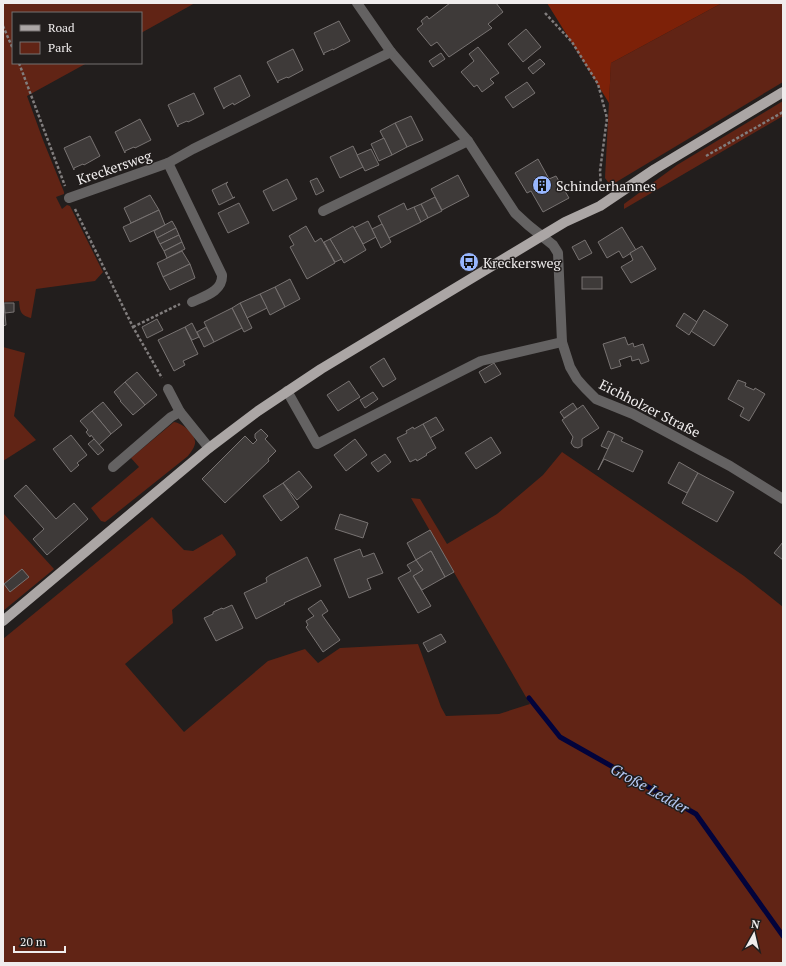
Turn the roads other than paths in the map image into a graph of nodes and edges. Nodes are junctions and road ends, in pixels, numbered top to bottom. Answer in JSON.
{"nodes":[{"id":1,"x":357,"y":3,"type":"edge"},
{"id":2,"x":392,"y":52,"type":"junction"},
{"id":3,"x":783,"y":92,"type":"edge"},
{"id":4,"x":468,"y":141,"type":"junction"},
{"id":5,"x":168,"y":163,"type":"junction"},
{"id":6,"x":69,"y":198,"type":"road end"},
{"id":7,"x":323,"y":211,"type":"dead end"},
{"id":8,"x":542,"y":236,"type":"junction"},
{"id":9,"x":192,"y":302,"type":"road end"},
{"id":10,"x":562,"y":342,"type":"junction"},
{"id":11,"x":168,"y":389,"type":"road end"},
{"id":12,"x":287,"y":391,"type":"junction"},
{"id":13,"x":180,"y":412,"type":"junction"},
{"id":14,"x":209,"y":448,"type":"junction"},
{"id":15,"x":113,"y":467,"type":"dead end"},
{"id":16,"x":783,"y":499,"type":"edge"},
{"id":17,"x":3,"y":621,"type":"edge"}],
"edges":[{"from":1,"to":2,"type":"street"},
{"from":2,"to":4,"type":"street"},
{"from":2,"to":5,"type":"street","name":"Kreckersweg"},
{"from":3,"to":8,"type":"main road"},
{"from":4,"to":7,"type":"street"},
{"from":4,"to":8,"type":"street"},
{"from":5,"to":6,"type":"street","name":"Kreckersweg"},
{"from":5,"to":9,"type":"street","name":"Kreckersweg"},
{"from":8,"to":10,"type":"street","name":"Eichholzer Straße"},
{"from":8,"to":12,"type":"main road"},
{"from":10,"to":12,"type":"street"},
{"from":10,"to":16,"type":"street","name":"Eichholzer Straße"},
{"from":11,"to":13,"type":"street"},
{"from":12,"to":14,"type":"main road"},
{"from":13,"to":14,"type":"street"},
{"from":13,"to":15,"type":"street"},
{"from":14,"to":17,"type":"main road"}]}
